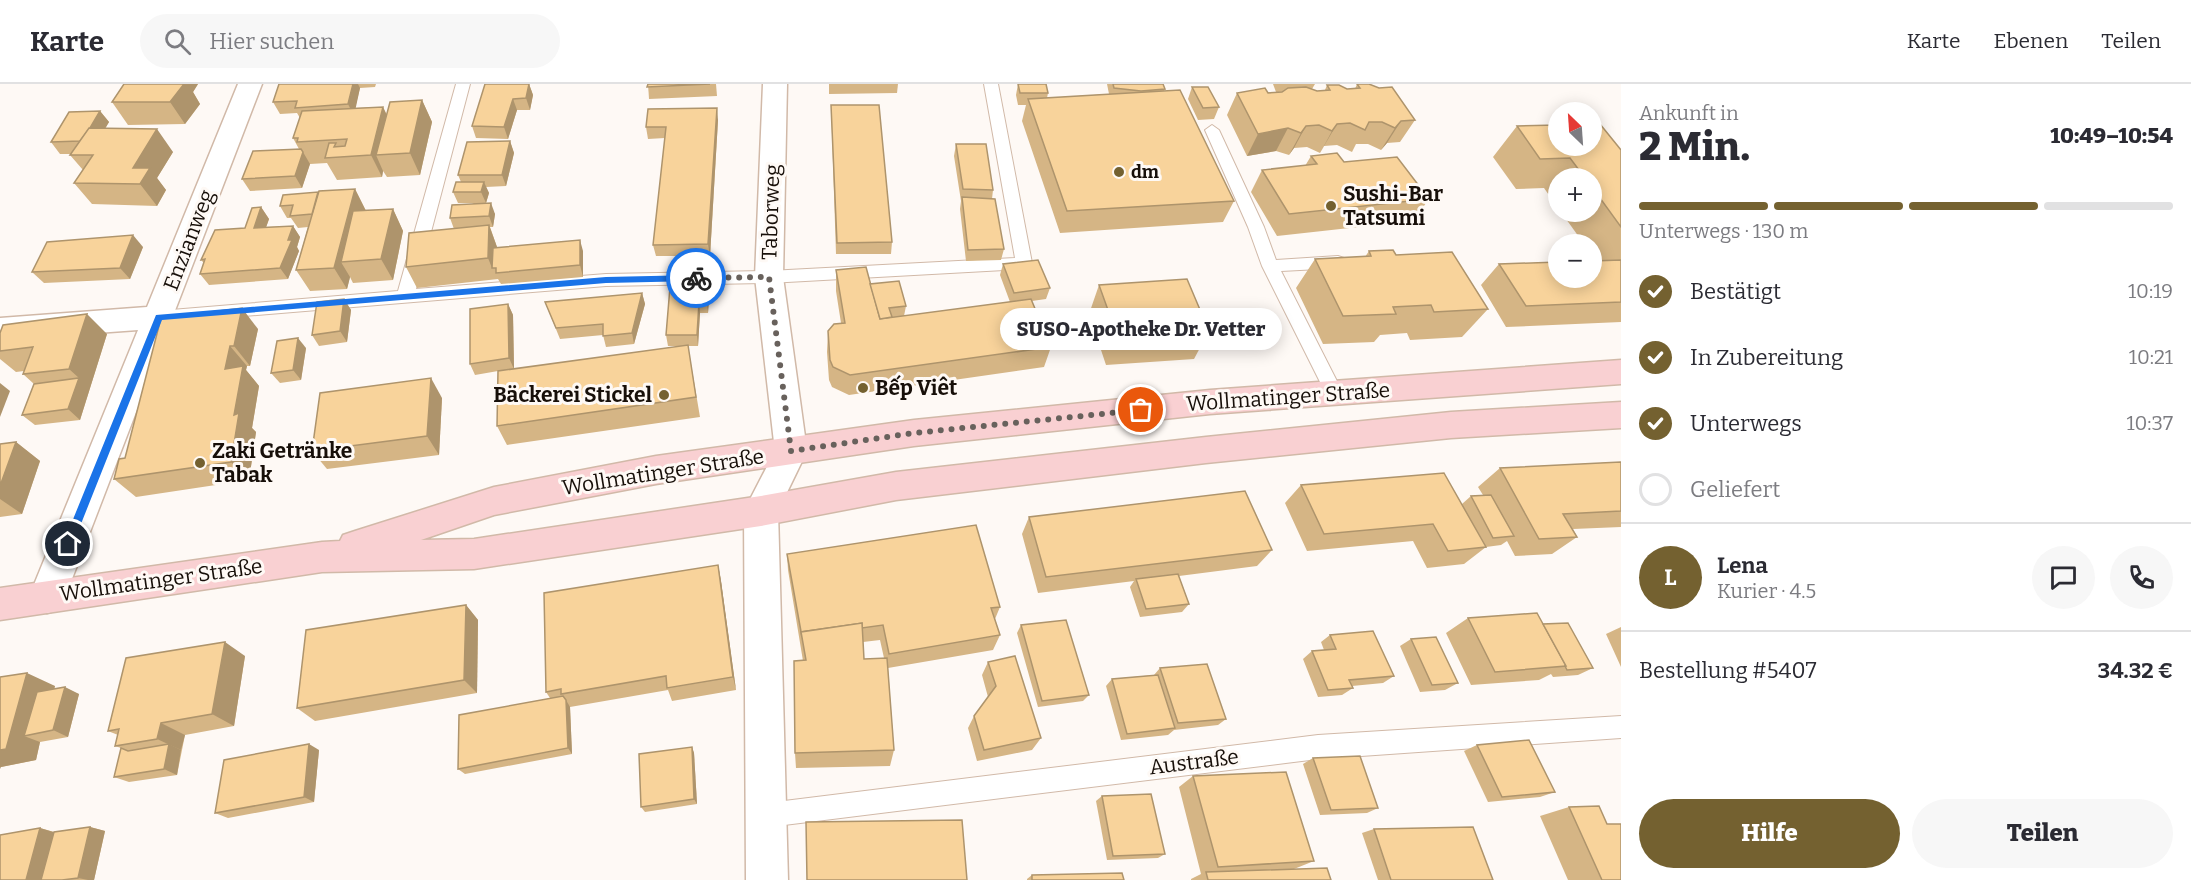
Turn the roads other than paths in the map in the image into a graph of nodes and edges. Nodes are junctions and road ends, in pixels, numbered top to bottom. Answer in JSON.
{"nodes":[{"id":1,"x":250,"y":84,"type":"edge"},
{"id":2,"x":463,"y":84,"type":"edge"},
{"id":3,"x":775,"y":84,"type":"edge"},
{"id":4,"x":991,"y":84,"type":"edge"},
{"id":5,"x":1212,"y":130,"type":"dead end"},
{"id":6,"x":1350,"y":261,"type":"edge"},
{"id":7,"x":1270,"y":266,"type":"junction"},
{"id":8,"x":769,"y":277,"type":"junction"},
{"id":9,"x":405,"y":297,"type":"junction"},
{"id":10,"x":159,"y":317,"type":"junction"},
{"id":11,"x":0,"y":329,"type":"edge"},
{"id":12,"x":1621,"y":372,"type":"edge"},
{"id":13,"x":1334,"y":393,"type":"junction"},
{"id":14,"x":1621,"y":415,"type":"edge"},
{"id":15,"x":791,"y":451,"type":"junction"},
{"id":16,"x":761,"y":511,"type":"junction"},
{"id":17,"x":322,"y":557,"type":"junction"},
{"id":18,"x":47,"y":597,"type":"junction"},
{"id":19,"x":0,"y":604,"type":"edge"},
{"id":20,"x":1621,"y":727,"type":"edge"},
{"id":21,"x":768,"y":815,"type":"junction"},
{"id":22,"x":768,"y":880,"type":"edge"}],
"edges":[{"from":1,"to":10,"type":"street","name":"Enzianweg"},
{"from":2,"to":9,"type":"lane"},
{"from":3,"to":8,"type":"street","name":"Taborweg"},
{"from":4,"to":8,"type":"lane"},
{"from":5,"to":7,"type":"lane"},
{"from":6,"to":7,"type":"lane"},
{"from":7,"to":13,"type":"lane"},
{"from":8,"to":9,"type":"lane"},
{"from":8,"to":15,"type":"street","name":"Taborweg"},
{"from":9,"to":10,"type":"lane"},
{"from":10,"to":11,"type":"street"},
{"from":10,"to":18,"type":"street","name":"Enzianweg"},
{"from":12,"to":13,"type":"main road","name":"Wollmatinger Straße"},
{"from":13,"to":15,"type":"main road","name":"Wollmatinger Straße"},
{"from":14,"to":16,"type":"main road","name":"Wollmatinger Straße"},
{"from":15,"to":16,"type":"street"},
{"from":15,"to":17,"type":"main road","name":"Wollmatinger Straße"},
{"from":16,"to":17,"type":"main road","name":"Wollmatinger Straße"},
{"from":16,"to":21,"type":"street"},
{"from":17,"to":18,"type":"main road","name":"Wollmatinger Straße"},
{"from":18,"to":19,"type":"main road","name":"Wollmatinger Straße"},
{"from":20,"to":21,"type":"lane","name":"Austraße"},
{"from":21,"to":22,"type":"street"}]}
